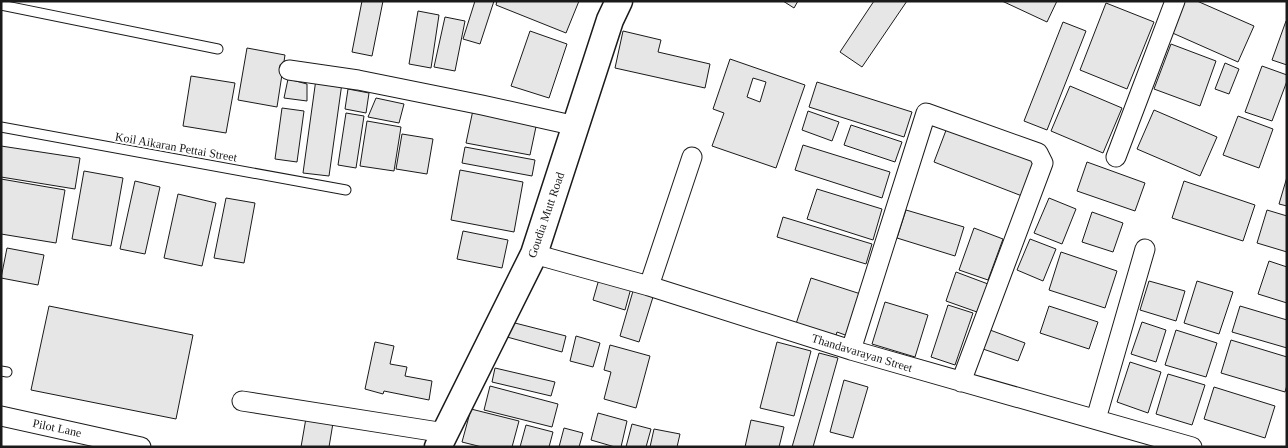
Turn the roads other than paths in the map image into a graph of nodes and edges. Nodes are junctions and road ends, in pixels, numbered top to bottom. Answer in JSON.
{"nodes":[{"id":1,"x":619,"y":1,"type":"edge"},
{"id":2,"x":1175,"y":1,"type":"edge"},
{"id":3,"x":1,"y":4,"type":"edge"},
{"id":4,"x":218,"y":49,"type":"dead end"},
{"id":5,"x":289,"y":70,"type":"dead end"},
{"id":6,"x":576,"y":126,"type":"junction"},
{"id":7,"x":1,"y":127,"type":"edge"},
{"id":8,"x":692,"y":157,"type":"dead end"},
{"id":9,"x":1116,"y":157,"type":"dead end"},
{"id":10,"x":346,"y":190,"type":"dead end"},
{"id":11,"x":1145,"y":249,"type":"dead end"},
{"id":12,"x":534,"y":254,"type":"junction"},
{"id":13,"x":649,"y":286,"type":"junction"},
{"id":14,"x":851,"y":350,"type":"junction"},
{"id":15,"x":961,"y":382,"type":"junction"},
{"id":16,"x":242,"y":402,"type":"dead end"},
{"id":17,"x":1,"y":416,"type":"edge"},
{"id":18,"x":1096,"y":419,"type":"junction"},
{"id":19,"x":442,"y":440,"type":"edge"},
{"id":20,"x":141,"y":447,"type":"edge"},
{"id":21,"x":1192,"y":447,"type":"edge"}],
"edges":[{"from":1,"to":6,"type":"main road","name":"Goudia Mutt Road"},
{"from":2,"to":9,"type":"street"},
{"from":3,"to":4,"type":"lane"},
{"from":5,"to":6,"type":"street"},
{"from":6,"to":12,"type":"main road","name":"Goudia Mutt Road"},
{"from":7,"to":10,"type":"lane","name":"Koil Aikaran Pettai Street"},
{"from":8,"to":13,"type":"street"},
{"from":11,"to":18,"type":"street"},
{"from":12,"to":13,"type":"street","name":"Thandavarayan Street"},
{"from":12,"to":19,"type":"main road","name":"Goudia Mutt Road"},
{"from":13,"to":14,"type":"street","name":"Thandavarayan Street"},
{"from":14,"to":15,"type":"street","name":"Thandavarayan Street"},
{"from":14,"to":15,"type":"street"},
{"from":15,"to":18,"type":"street","name":"Thandavarayan Street"},
{"from":16,"to":19,"type":"street"},
{"from":17,"to":20,"type":"street","name":"Pilot Lane"},
{"from":18,"to":21,"type":"street","name":"Thandavarayan Street"}]}
